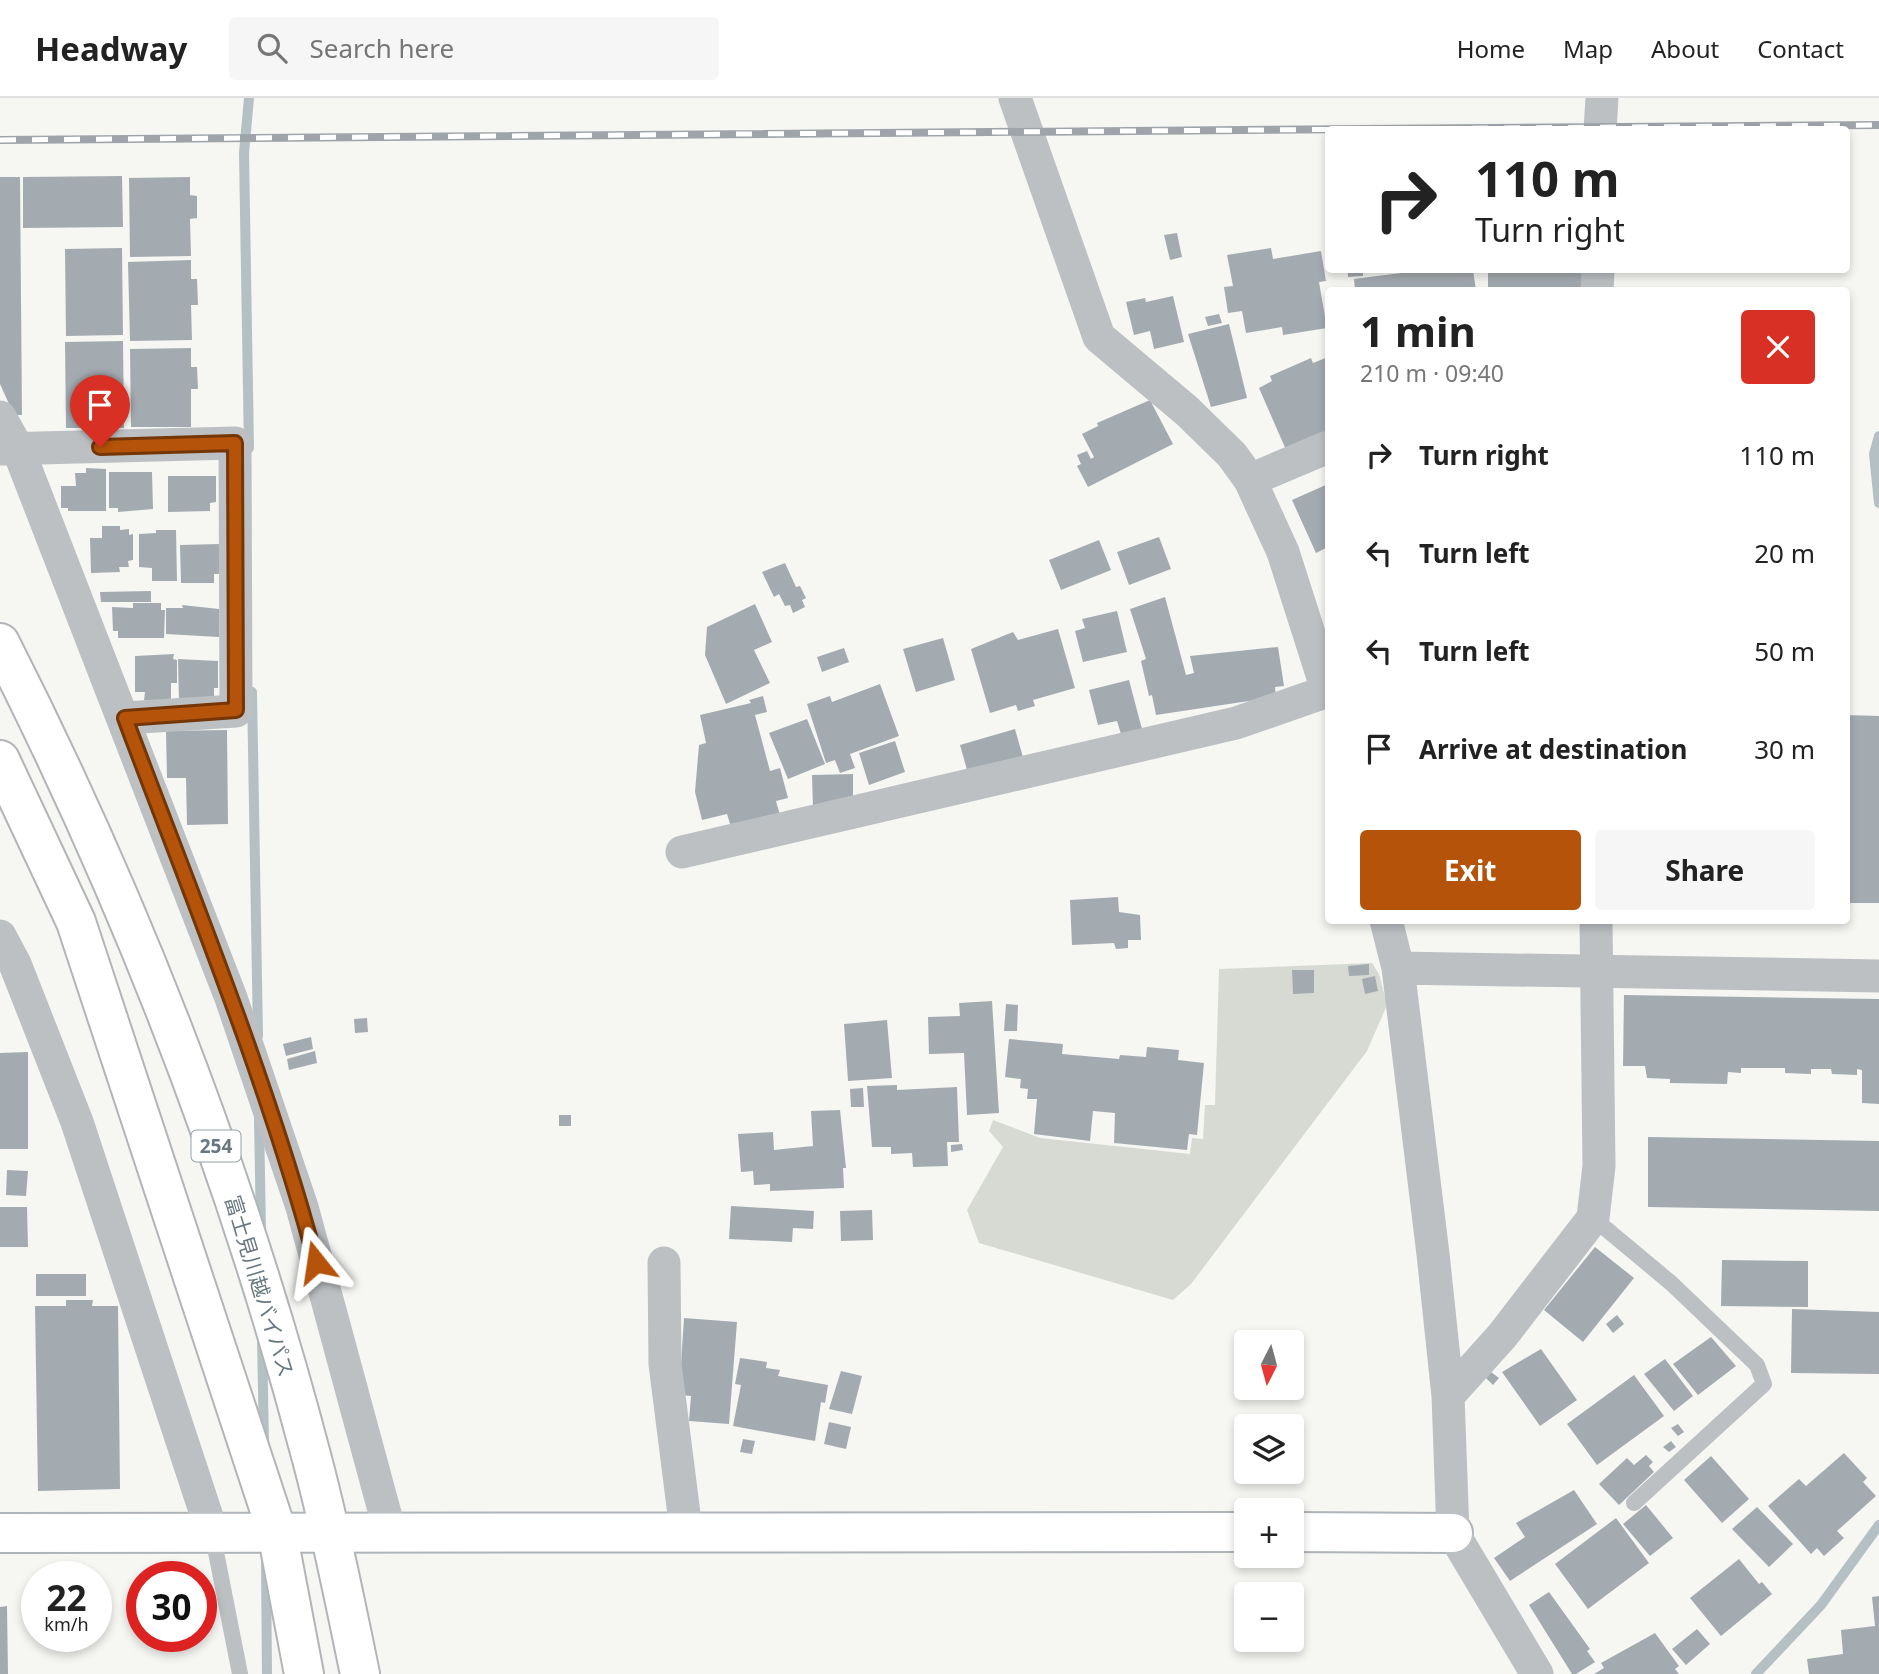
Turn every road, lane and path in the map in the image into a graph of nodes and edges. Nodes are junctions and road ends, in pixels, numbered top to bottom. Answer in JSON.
{"nodes":[{"id":1,"x":1015,"y":98,"type":"edge"},
{"id":2,"x":1602,"y":98,"type":"edge"},
{"id":3,"x":1600,"y":126,"type":"edge"},
{"id":4,"x":0,"y":416,"type":"edge"},
{"id":5,"x":1325,"y":448,"type":"edge"},
{"id":6,"x":9,"y":449,"type":"edge"},
{"id":7,"x":1250,"y":480,"type":"junction"},
{"id":8,"x":0,"y":643,"type":"edge"},
{"id":9,"x":1325,"y":683,"type":"edge"},
{"id":10,"x":1325,"y":693,"type":"edge"},
{"id":11,"x":125,"y":718,"type":"junction"},
{"id":12,"x":0,"y":760,"type":"edge"},
{"id":13,"x":682,"y":852,"type":"dead end"},
{"id":14,"x":1387,"y":924,"type":"edge"},
{"id":15,"x":1596,"y":924,"type":"edge"},
{"id":16,"x":0,"y":936,"type":"edge"},
{"id":17,"x":1398,"y":968,"type":"junction"},
{"id":18,"x":1596,"y":971,"type":"junction"},
{"id":19,"x":1879,"y":976,"type":"edge"},
{"id":20,"x":12,"y":985,"type":"edge"},
{"id":21,"x":1593,"y":1218,"type":"junction"},
{"id":22,"x":664,"y":1264,"type":"dead end"},
{"id":23,"x":1448,"y":1396,"type":"junction"},
{"id":24,"x":1634,"y":1503,"type":"dead end"},
{"id":25,"x":686,"y":1530,"type":"junction"},
{"id":26,"x":212,"y":1532,"type":"junction"},
{"id":27,"x":277,"y":1532,"type":"junction"},
{"id":28,"x":330,"y":1532,"type":"junction"},
{"id":29,"x":390,"y":1532,"type":"junction"},
{"id":30,"x":1234,"y":1532,"type":"edge"},
{"id":31,"x":1304,"y":1532,"type":"edge"},
{"id":32,"x":1453,"y":1532,"type":"junction"},
{"id":33,"x":0,"y":1533,"type":"edge"},
{"id":34,"x":240,"y":1674,"type":"edge"},
{"id":35,"x":304,"y":1674,"type":"edge"},
{"id":36,"x":360,"y":1674,"type":"edge"},
{"id":37,"x":1536,"y":1674,"type":"edge"}],
"edges":[{"from":1,"to":7,"type":"street"},
{"from":2,"to":3,"type":"street"},
{"from":4,"to":6,"type":"street"},
{"from":5,"to":7,"type":"street"},
{"from":6,"to":11,"type":"street"},
{"from":6,"to":11,"type":"street"},
{"from":7,"to":9,"type":"street"},
{"from":8,"to":28,"type":"main road","name":"富士見川越バイパス","number":"254"},
{"from":10,"to":13,"type":"street"},
{"from":11,"to":29,"type":"street"},
{"from":12,"to":27,"type":"main road"},
{"from":14,"to":17,"type":"street"},
{"from":15,"to":18,"type":"street"},
{"from":16,"to":20,"type":"street"},
{"from":17,"to":18,"type":"street"},
{"from":17,"to":23,"type":"street"},
{"from":18,"to":19,"type":"street"},
{"from":18,"to":21,"type":"street"},
{"from":20,"to":26,"type":"street"},
{"from":21,"to":23,"type":"street"},
{"from":21,"to":24,"type":"lane"},
{"from":22,"to":25,"type":"street"},
{"from":23,"to":32,"type":"street"},
{"from":25,"to":29,"type":"main road"},
{"from":25,"to":30,"type":"main road"},
{"from":26,"to":27,"type":"main road"},
{"from":26,"to":33,"type":"main road"},
{"from":26,"to":34,"type":"lane"},
{"from":27,"to":28,"type":"main road"},
{"from":27,"to":35,"type":"main road"},
{"from":28,"to":29,"type":"main road"},
{"from":28,"to":36,"type":"main road","name":"富士見川越バイパス","number":"254"},
{"from":31,"to":32,"type":"main road"},
{"from":32,"to":37,"type":"street"}]}
